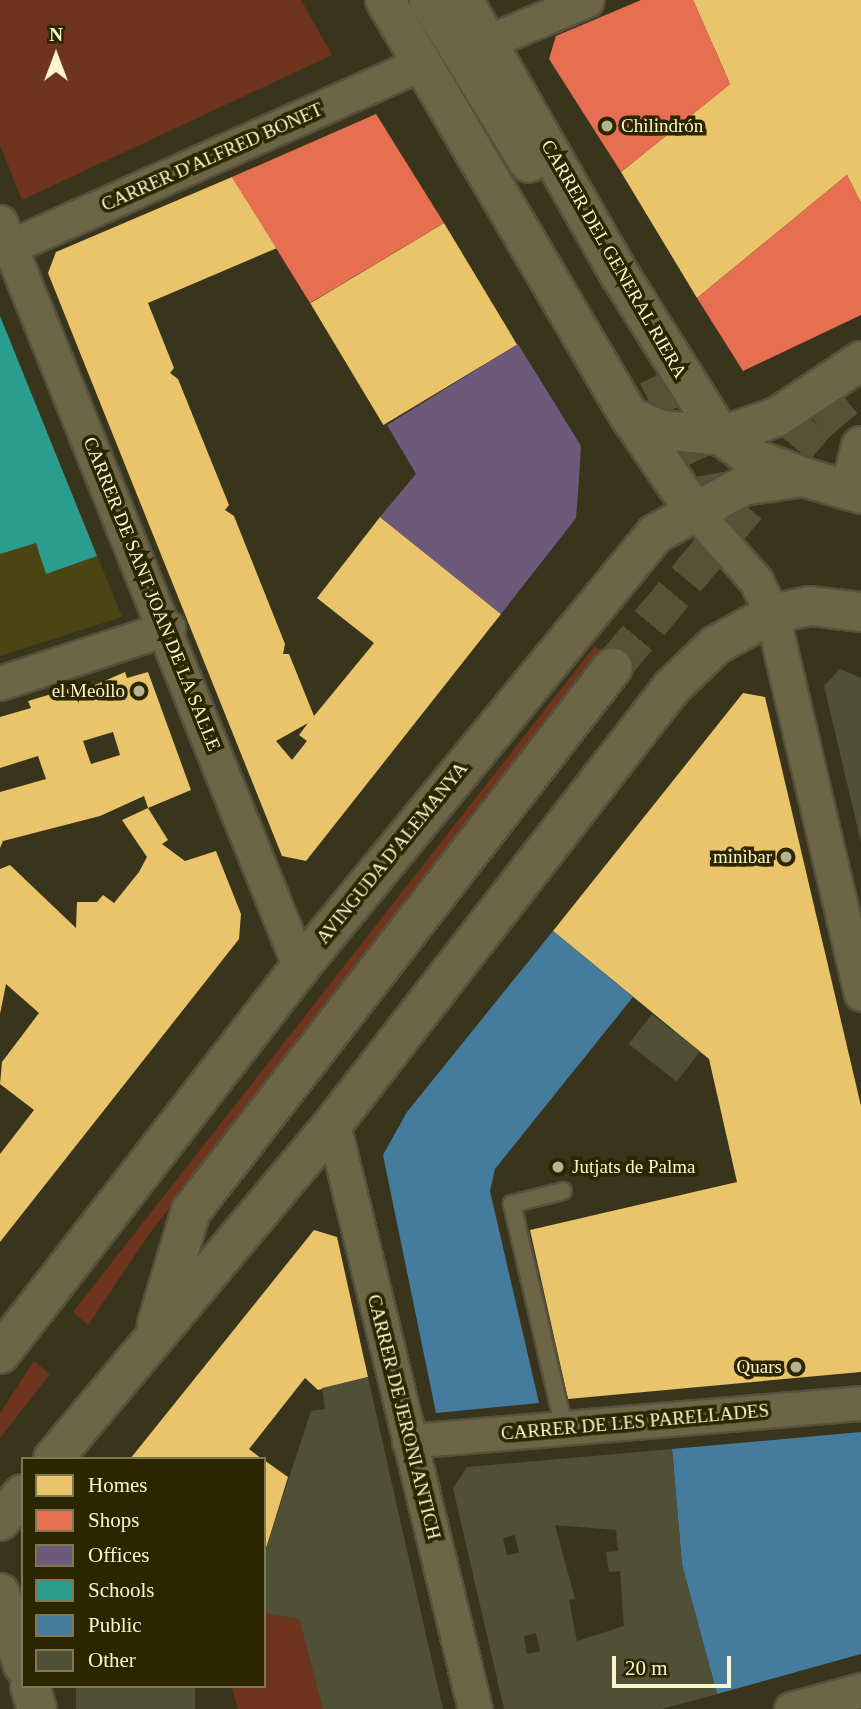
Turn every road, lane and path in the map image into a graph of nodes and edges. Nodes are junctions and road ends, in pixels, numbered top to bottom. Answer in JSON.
{"nodes":[{"id":1,"x":385,"y":0,"type":"edge"},
{"id":2,"x":429,"y":0,"type":"edge"},
{"id":3,"x":463,"y":0,"type":"edge"},
{"id":4,"x":587,"y":0,"type":"edge"},
{"id":5,"x":490,"y":41,"type":"junction"},
{"id":6,"x":424,"y":62,"type":"junction"},
{"id":7,"x":3,"y":240,"type":"edge"},
{"id":8,"x":861,"y":361,"type":"edge"},
{"id":9,"x":657,"y":374,"type":"tunnel mouth"},
{"id":10,"x":631,"y":417,"type":"junction"},
{"id":11,"x":722,"y":436,"type":"junction"},
{"id":12,"x":861,"y":446,"type":"edge"},
{"id":13,"x":803,"y":477,"type":"junction"},
{"id":14,"x":861,"y":485,"type":"edge"},
{"id":15,"x":861,"y":494,"type":"edge"},
{"id":16,"x":693,"y":509,"type":"junction"},
{"id":17,"x":861,"y":612,"type":"edge"},
{"id":18,"x":772,"y":614,"type":"junction"},
{"id":19,"x":168,"y":628,"type":"junction"},
{"id":20,"x":613,"y":667,"type":"tunnel mouth"},
{"id":21,"x":0,"y":682,"type":"edge"},
{"id":22,"x":300,"y":967,"type":"junction"},
{"id":23,"x":861,"y":995,"type":"edge"},
{"id":24,"x":334,"y":1124,"type":"junction"},
{"id":25,"x":563,"y":1191,"type":"dead end"},
{"id":26,"x":152,"y":1339,"type":"junction"},
{"id":27,"x":0,"y":1354,"type":"edge"},
{"id":28,"x":861,"y":1403,"type":"edge"},
{"id":29,"x":564,"y":1428,"type":"junction"},
{"id":30,"x":409,"y":1441,"type":"junction"},
{"id":31,"x":55,"y":1457,"type":"edge"},
{"id":32,"x":21,"y":1496,"type":"edge"},
{"id":33,"x":0,"y":1521,"type":"edge"},
{"id":34,"x":0,"y":1593,"type":"edge"},
{"id":35,"x":21,"y":1659,"type":"edge"},
{"id":36,"x":31,"y":1688,"type":"edge"},
{"id":37,"x":861,"y":1690,"type":"edge"},
{"id":38,"x":37,"y":1709,"type":"edge"},
{"id":39,"x":475,"y":1709,"type":"edge"},
{"id":40,"x":790,"y":1709,"type":"edge"}],
"edges":[{"from":1,"to":6,"type":"main road"},
{"from":2,"to":9,"type":"main road"},
{"from":3,"to":5,"type":"main road","name":"CARRER DEL GENERAL RIERA"},
{"from":4,"to":5,"type":"street"},
{"from":5,"to":11,"type":"main road","name":"CARRER DEL GENERAL RIERA"},
{"from":6,"to":7,"type":"street","name":"CARRER D'ALFRED BONET"},
{"from":6,"to":10,"type":"main road"},
{"from":7,"to":19,"type":"street","name":"CARRER DE SANT JOAN DE LA SALLE"},
{"from":8,"to":11,"type":"main road"},
{"from":10,"to":11,"type":"main road"},
{"from":10,"to":16,"type":"main road"},
{"from":11,"to":13,"type":"main road","name":"CARRER DEL GENERAL RIERA"},
{"from":12,"to":14,"type":"main road"},
{"from":13,"to":15,"type":"main road","name":"AVINGUDA D'ALEMANYA"},
{"from":13,"to":16,"type":"main road","name":"AVINGUDA D'ALEMANYA"},
{"from":16,"to":18,"type":"street"},
{"from":16,"to":22,"type":"main road","name":"AVINGUDA D'ALEMANYA"},
{"from":17,"to":18,"type":"main road"},
{"from":18,"to":23,"type":"street"},
{"from":18,"to":24,"type":"main road"},
{"from":19,"to":21,"type":"street"},
{"from":19,"to":22,"type":"street","name":"CARRER DE SANT JOAN DE LA SALLE"},
{"from":20,"to":26,"type":"main road"},
{"from":22,"to":27,"type":"main road","name":"AVINGUDA D'ALEMANYA"},
{"from":24,"to":26,"type":"main road"},
{"from":24,"to":30,"type":"street","name":"CARRER DE JERONI ANTICH"},
{"from":25,"to":29,"type":"lane"},
{"from":26,"to":31,"type":"main road"},
{"from":28,"to":29,"type":"street","name":"CARRER DE LES PARELLADES"},
{"from":29,"to":30,"type":"street","name":"CARRER DE LES PARELLADES"},
{"from":30,"to":39,"type":"street","name":"CARRER DE JERONI ANTICH"},
{"from":32,"to":33,"type":"main road"},
{"from":34,"to":35,"type":"main road"},
{"from":36,"to":38,"type":"main road"},
{"from":37,"to":40,"type":"street"}]}
